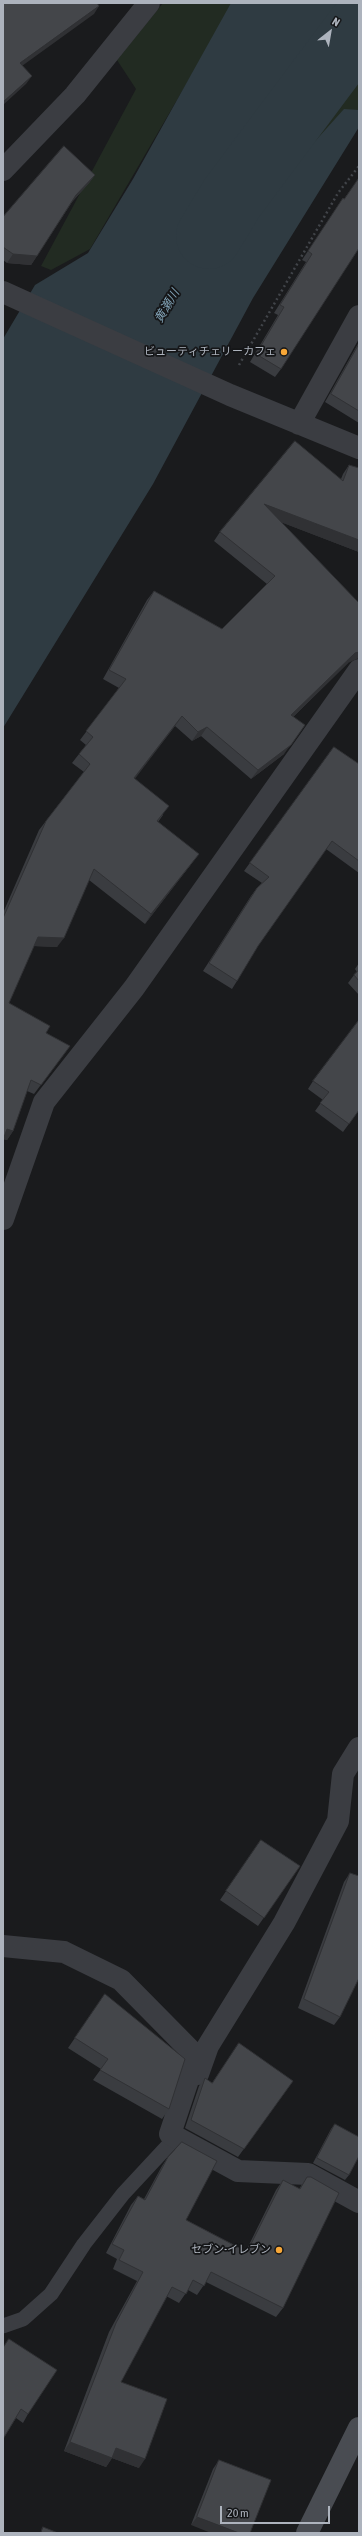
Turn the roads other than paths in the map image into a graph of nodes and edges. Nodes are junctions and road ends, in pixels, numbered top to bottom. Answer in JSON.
{"nodes":[{"id":1,"x":149,"y":3,"type":"edge"},
{"id":2,"x":3,"y":170,"type":"edge"},
{"id":3,"x":3,"y":292,"type":"edge"},
{"id":4,"x":359,"y":316,"type":"edge"},
{"id":5,"x":299,"y":424,"type":"junction"},
{"id":6,"x":359,"y":448,"type":"edge"},
{"id":7,"x":359,"y":670,"type":"edge"},
{"id":8,"x":3,"y":1219,"type":"edge"},
{"id":9,"x":359,"y":1748,"type":"edge"},
{"id":10,"x":3,"y":1946,"type":"edge"},
{"id":11,"x":176,"y":2138,"type":"junction"},
{"id":12,"x":359,"y":2202,"type":"edge"},
{"id":13,"x":3,"y":2326,"type":"edge"},
{"id":14,"x":359,"y":2428,"type":"edge"},
{"id":15,"x":307,"y":2533,"type":"edge"}],
"edges":[{"from":1,"to":2,"type":"street"},
{"from":3,"to":5,"type":"street"},
{"from":4,"to":5,"type":"street"},
{"from":5,"to":6,"type":"street"},
{"from":7,"to":8,"type":"street"},
{"from":9,"to":11,"type":"street"},
{"from":10,"to":11,"type":"street"},
{"from":11,"to":12,"type":"street"},
{"from":11,"to":13,"type":"lane"},
{"from":14,"to":15,"type":"main road"}]}
